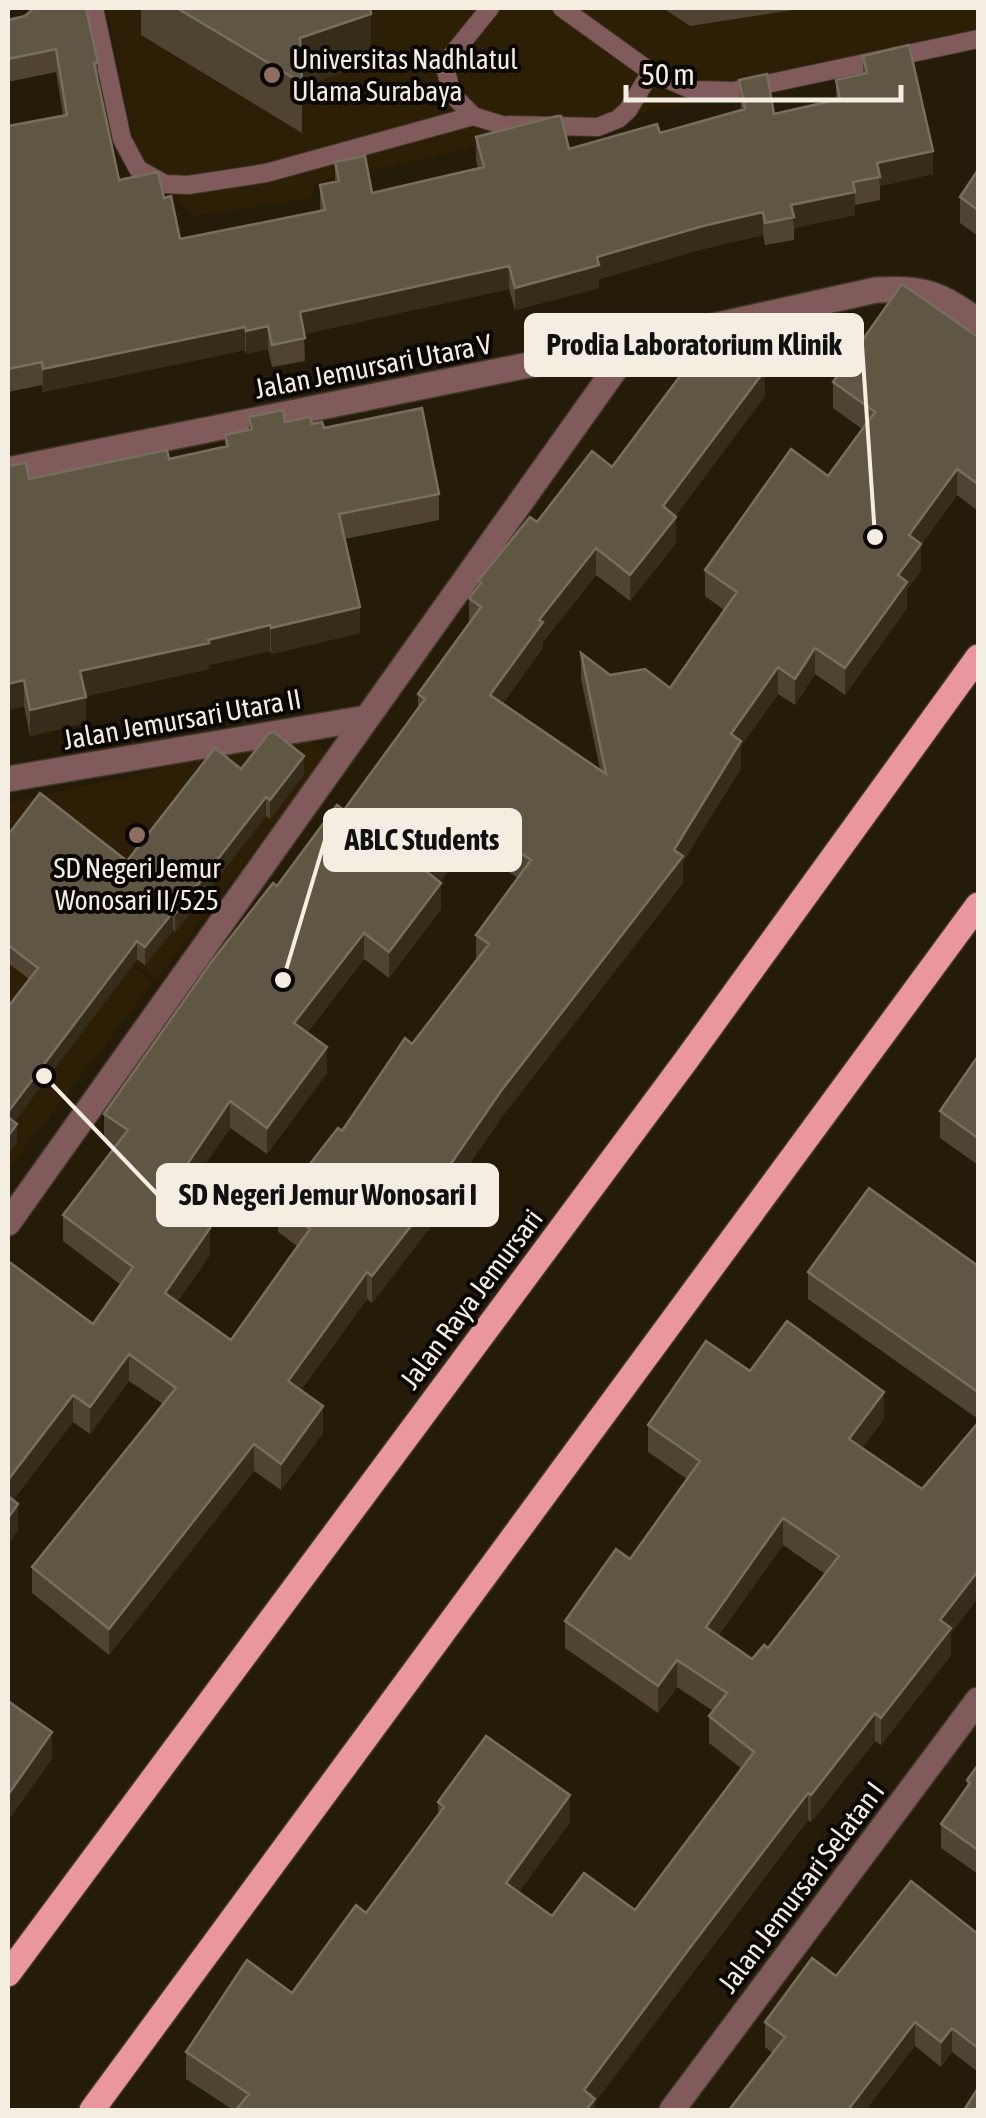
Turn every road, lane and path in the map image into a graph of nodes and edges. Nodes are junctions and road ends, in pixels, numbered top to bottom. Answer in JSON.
{"nodes":[{"id":1,"x":94,"y":8,"type":"edge"},
{"id":2,"x":490,"y":8,"type":"edge"},
{"id":3,"x":562,"y":8,"type":"edge"},
{"id":4,"x":978,"y":39,"type":"edge"},
{"id":5,"x":651,"y":72,"type":"junction"},
{"id":6,"x":473,"y":116,"type":"junction"},
{"id":7,"x":978,"y":321,"type":"edge"},
{"id":8,"x":633,"y":344,"type":"junction"},
{"id":9,"x":8,"y":470,"type":"edge"},
{"id":10,"x":978,"y":657,"type":"edge"},
{"id":11,"x":367,"y":718,"type":"junction"},
{"id":12,"x":8,"y":779,"type":"edge"},
{"id":13,"x":978,"y":904,"type":"edge"},
{"id":14,"x":8,"y":1223,"type":"edge"},
{"id":15,"x":978,"y":1700,"type":"edge"},
{"id":16,"x":8,"y":1974,"type":"edge"},
{"id":17,"x":92,"y":2110,"type":"edge"},
{"id":18,"x":672,"y":2110,"type":"edge"}],
"edges":[{"from":1,"to":6,"type":"lane"},
{"from":2,"to":6,"type":"lane"},
{"from":3,"to":5,"type":"lane"},
{"from":4,"to":5,"type":"lane"},
{"from":5,"to":6,"type":"lane"},
{"from":7,"to":8,"type":"street","name":"Jalan Jemursari Utara V"},
{"from":8,"to":9,"type":"street","name":"Jalan Jemursari Utara V"},
{"from":8,"to":11,"type":"street"},
{"from":10,"to":16,"type":"main road","name":"Jalan Raya Jemursari"},
{"from":11,"to":12,"type":"street","name":"Jalan Jemursari Utara II"},
{"from":11,"to":14,"type":"street"},
{"from":13,"to":17,"type":"main road"},
{"from":15,"to":18,"type":"street","name":"Jalan Jemursari Selatan I"}]}
